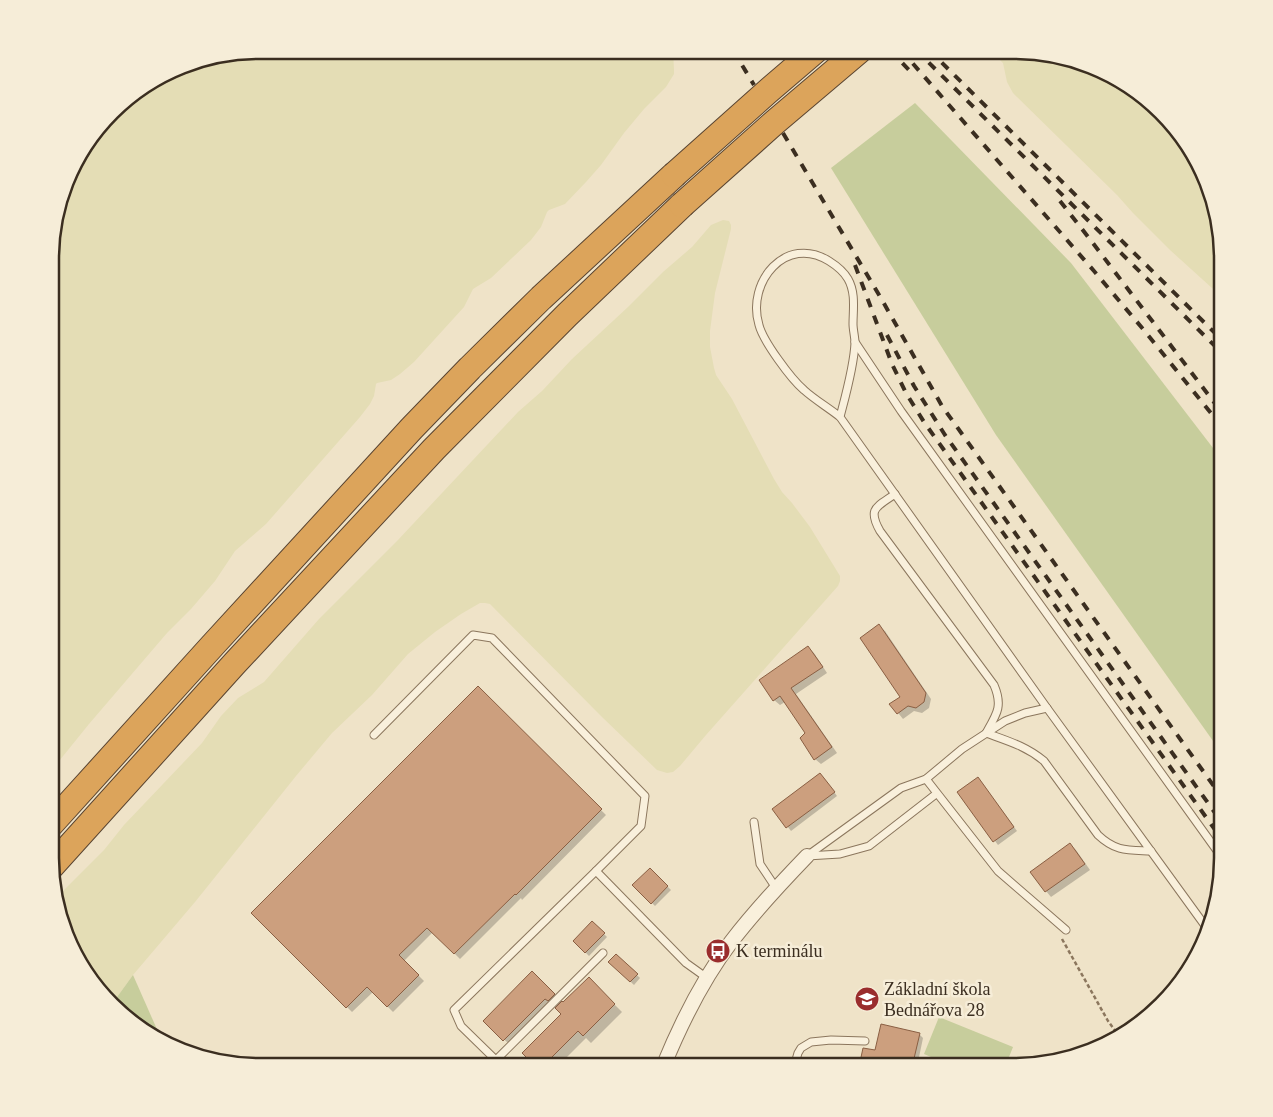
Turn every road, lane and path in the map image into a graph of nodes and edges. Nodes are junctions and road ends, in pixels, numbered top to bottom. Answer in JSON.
{"nodes":[{"id":1,"x":806,"y":59,"type":"edge"},
{"id":2,"x":849,"y":59,"type":"edge"},
{"id":3,"x":855,"y":342,"type":"junction"},
{"id":4,"x":840,"y":417,"type":"junction"},
{"id":5,"x":895,"y":494,"type":"junction"},
{"id":6,"x":1047,"y":708,"type":"junction"},
{"id":7,"x":986,"y":733,"type":"junction"},
{"id":8,"x":374,"y":735,"type":"dead end"},
{"id":9,"x":926,"y":779,"type":"junction"},
{"id":10,"x":936,"y":794,"type":"junction"},
{"id":11,"x":59,"y":815,"type":"edge"},
{"id":12,"x":754,"y":822,"type":"dead end"},
{"id":13,"x":1214,"y":846,"type":"edge"},
{"id":14,"x":1151,"y":851,"type":"junction"},
{"id":15,"x":807,"y":856,"type":"junction"},
{"id":16,"x":59,"y":858,"type":"edge"},
{"id":17,"x":596,"y":871,"type":"junction"},
{"id":18,"x":776,"y":888,"type":"junction"},
{"id":19,"x":1204,"y":923,"type":"edge"},
{"id":20,"x":1066,"y":930,"type":"dead end"},
{"id":21,"x":1062,"y":939,"type":"dead end"},
{"id":22,"x":603,"y":953,"type":"dead end"},
{"id":23,"x":707,"y":978,"type":"junction"},
{"id":24,"x":1115,"y":1030,"type":"edge"},
{"id":25,"x":865,"y":1041,"type":"dead end"},
{"id":26,"x":494,"y":1058,"type":"edge"},
{"id":27,"x":498,"y":1058,"type":"edge"},
{"id":28,"x":667,"y":1058,"type":"edge"},
{"id":29,"x":797,"y":1058,"type":"edge"}],
"edges":[{"from":1,"to":11,"type":"highway","bridge":true},
{"from":2,"to":16,"type":"highway","bridge":true},
{"from":3,"to":4,"type":"lane"},
{"from":3,"to":4,"type":"lane"},
{"from":3,"to":13,"type":"lane"},
{"from":4,"to":5,"type":"lane"},
{"from":5,"to":6,"type":"lane"},
{"from":5,"to":7,"type":"lane"},
{"from":6,"to":7,"type":"lane"},
{"from":6,"to":14,"type":"lane"},
{"from":7,"to":9,"type":"lane"},
{"from":7,"to":14,"type":"lane"},
{"from":8,"to":17,"type":"lane"},
{"from":9,"to":10,"type":"lane"},
{"from":9,"to":15,"type":"lane"},
{"from":10,"to":15,"type":"lane"},
{"from":10,"to":20,"type":"lane"},
{"from":12,"to":18,"type":"lane"},
{"from":14,"to":19,"type":"lane"},
{"from":15,"to":18,"type":"street"},
{"from":17,"to":23,"type":"lane"},
{"from":17,"to":26,"type":"lane"},
{"from":18,"to":23,"type":"street"},
{"from":21,"to":24,"type":"path"},
{"from":22,"to":27,"type":"lane"},
{"from":23,"to":28,"type":"street"},
{"from":25,"to":29,"type":"lane"}]}
